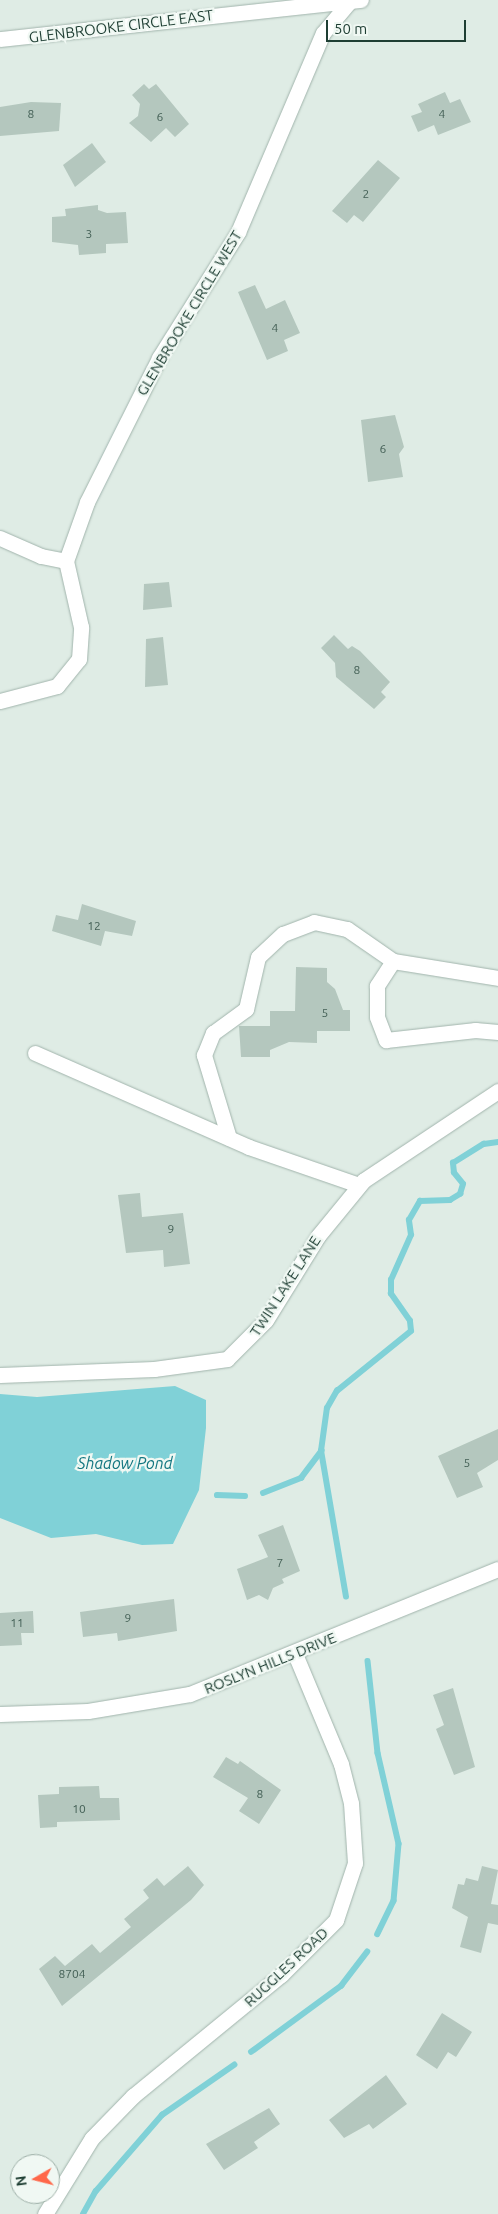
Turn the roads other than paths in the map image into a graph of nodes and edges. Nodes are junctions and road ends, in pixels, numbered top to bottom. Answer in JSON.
{"nodes":[{"id":1,"x":356,"y":1,"type":"edge"},
{"id":2,"x":0,"y":39,"type":"edge"},
{"id":3,"x":0,"y":538,"type":"edge"},
{"id":4,"x":66,"y":560,"type":"junction"},
{"id":5,"x":0,"y":701,"type":"edge"},
{"id":6,"x":393,"y":961,"type":"junction"},
{"id":7,"x":498,"y":978,"type":"edge"},
{"id":8,"x":498,"y":1032,"type":"edge"},
{"id":9,"x":35,"y":1053,"type":"dead end"},
{"id":10,"x":498,"y":1091,"type":"edge"},
{"id":11,"x":229,"y":1138,"type":"junction"},
{"id":12,"x":359,"y":1185,"type":"junction"},
{"id":13,"x":0,"y":1375,"type":"edge"},
{"id":14,"x":498,"y":1569,"type":"edge"},
{"id":15,"x":294,"y":1654,"type":"junction"},
{"id":16,"x":0,"y":1714,"type":"edge"},
{"id":17,"x":45,"y":2214,"type":"edge"}],
"edges":[{"from":1,"to":2,"type":"street","name":"GLENBROOKE CIRCLE EAST"},
{"from":1,"to":4,"type":"street","name":"GLENBROOKE CIRCLE WEST"},
{"from":3,"to":4,"type":"street"},
{"from":4,"to":5,"type":"street"},
{"from":6,"to":7,"type":"street"},
{"from":6,"to":8,"type":"street"},
{"from":6,"to":11,"type":"street"},
{"from":9,"to":11,"type":"street"},
{"from":10,"to":12,"type":"street","name":"TWIN LAKE LANE"},
{"from":11,"to":12,"type":"street"},
{"from":12,"to":13,"type":"street","name":"TWIN LAKE LANE"},
{"from":14,"to":15,"type":"street","name":"ROSLYN HILLS DRIVE"},
{"from":15,"to":16,"type":"street","name":"ROSLYN HILLS DRIVE"},
{"from":15,"to":17,"type":"street","name":"RUGGLES ROAD"}]}
